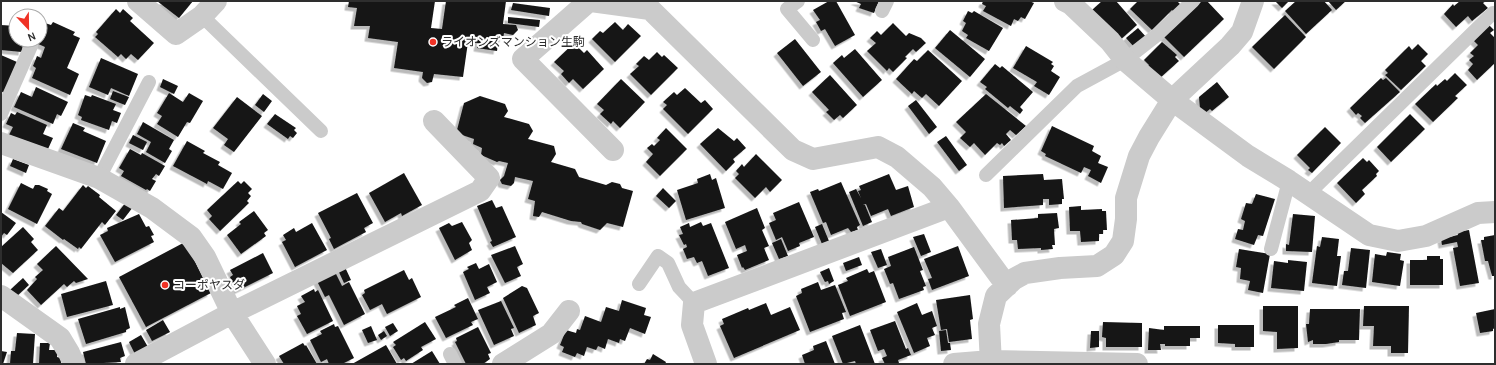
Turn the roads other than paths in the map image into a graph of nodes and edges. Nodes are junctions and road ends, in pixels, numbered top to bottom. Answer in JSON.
{"nodes":[{"id":1,"x":138,"y":1,"type":"edge"},
{"id":2,"x":590,"y":1,"type":"edge"},
{"id":3,"x":798,"y":1,"type":"edge"},
{"id":4,"x":1065,"y":1,"type":"edge"},
{"id":5,"x":1193,"y":1,"type":"edge"},
{"id":6,"x":1253,"y":1,"type":"edge"},
{"id":7,"x":209,"y":8,"type":"edge"},
{"id":8,"x":1493,"y":12,"type":"dead end"},
{"id":9,"x":813,"y":40,"type":"dead end"},
{"id":10,"x":30,"y":48,"type":"edge"},
{"id":11,"x":1125,"y":60,"type":"junction"},
{"id":12,"x":149,"y":82,"type":"dead end"},
{"id":13,"x":1172,"y":100,"type":"junction"},
{"id":14,"x":1,"y":114,"type":"edge"},
{"id":15,"x":434,"y":121,"type":"dead end"},
{"id":16,"x":321,"y":131,"type":"dead end"},
{"id":17,"x":1,"y":143,"type":"edge"},
{"id":18,"x":613,"y":150,"type":"dead end"},
{"id":19,"x":986,"y":175,"type":"dead end"},
{"id":20,"x":99,"y":178,"type":"junction"},
{"id":21,"x":1289,"y":181,"type":"junction"},
{"id":22,"x":1308,"y":194,"type":"junction"},
{"id":23,"x":949,"y":207,"type":"junction"},
{"id":24,"x":1495,"y":212,"type":"edge"},
{"id":25,"x":1271,"y":249,"type":"dead end"},
{"id":26,"x":639,"y":284,"type":"dead end"},
{"id":27,"x":1006,"y":286,"type":"junction"},
{"id":28,"x":1,"y":296,"type":"edge"},
{"id":29,"x":694,"y":302,"type":"junction"},
{"id":30,"x":569,"y":311,"type":"dead end"},
{"id":31,"x":232,"y":313,"type":"junction"},
{"id":32,"x":991,"y":363,"type":"edge"},
{"id":33,"x":74,"y":364,"type":"edge"},
{"id":34,"x":136,"y":364,"type":"edge"},
{"id":35,"x":265,"y":364,"type":"edge"},
{"id":36,"x":503,"y":364,"type":"edge"},
{"id":37,"x":706,"y":364,"type":"edge"},
{"id":38,"x":954,"y":364,"type":"edge"},
{"id":39,"x":1137,"y":364,"type":"edge"}],
"edges":[{"from":1,"to":7,"type":"street"},
{"from":2,"to":18,"type":"street"},
{"from":2,"to":23,"type":"street"},
{"from":3,"to":9,"type":"lane"},
{"from":4,"to":11,"type":"street"},
{"from":5,"to":11,"type":"lane"},
{"from":6,"to":13,"type":"street"},
{"from":7,"to":16,"type":"lane"},
{"from":8,"to":22,"type":"lane"},
{"from":10,"to":14,"type":"lane"},
{"from":11,"to":13,"type":"street"},
{"from":11,"to":19,"type":"lane"},
{"from":12,"to":20,"type":"lane"},
{"from":13,"to":21,"type":"street"},
{"from":13,"to":27,"type":"street"},
{"from":15,"to":31,"type":"street"},
{"from":17,"to":20,"type":"street"},
{"from":20,"to":31,"type":"street"},
{"from":21,"to":22,"type":"street"},
{"from":21,"to":25,"type":"lane"},
{"from":22,"to":24,"type":"street"},
{"from":23,"to":27,"type":"street"},
{"from":23,"to":29,"type":"street"},
{"from":26,"to":29,"type":"lane"},
{"from":27,"to":32,"type":"street"},
{"from":28,"to":33,"type":"street"},
{"from":29,"to":37,"type":"street"},
{"from":30,"to":36,"type":"street"},
{"from":31,"to":34,"type":"street"},
{"from":31,"to":35,"type":"street"},
{"from":32,"to":38,"type":"street"},
{"from":32,"to":39,"type":"street"}]}
